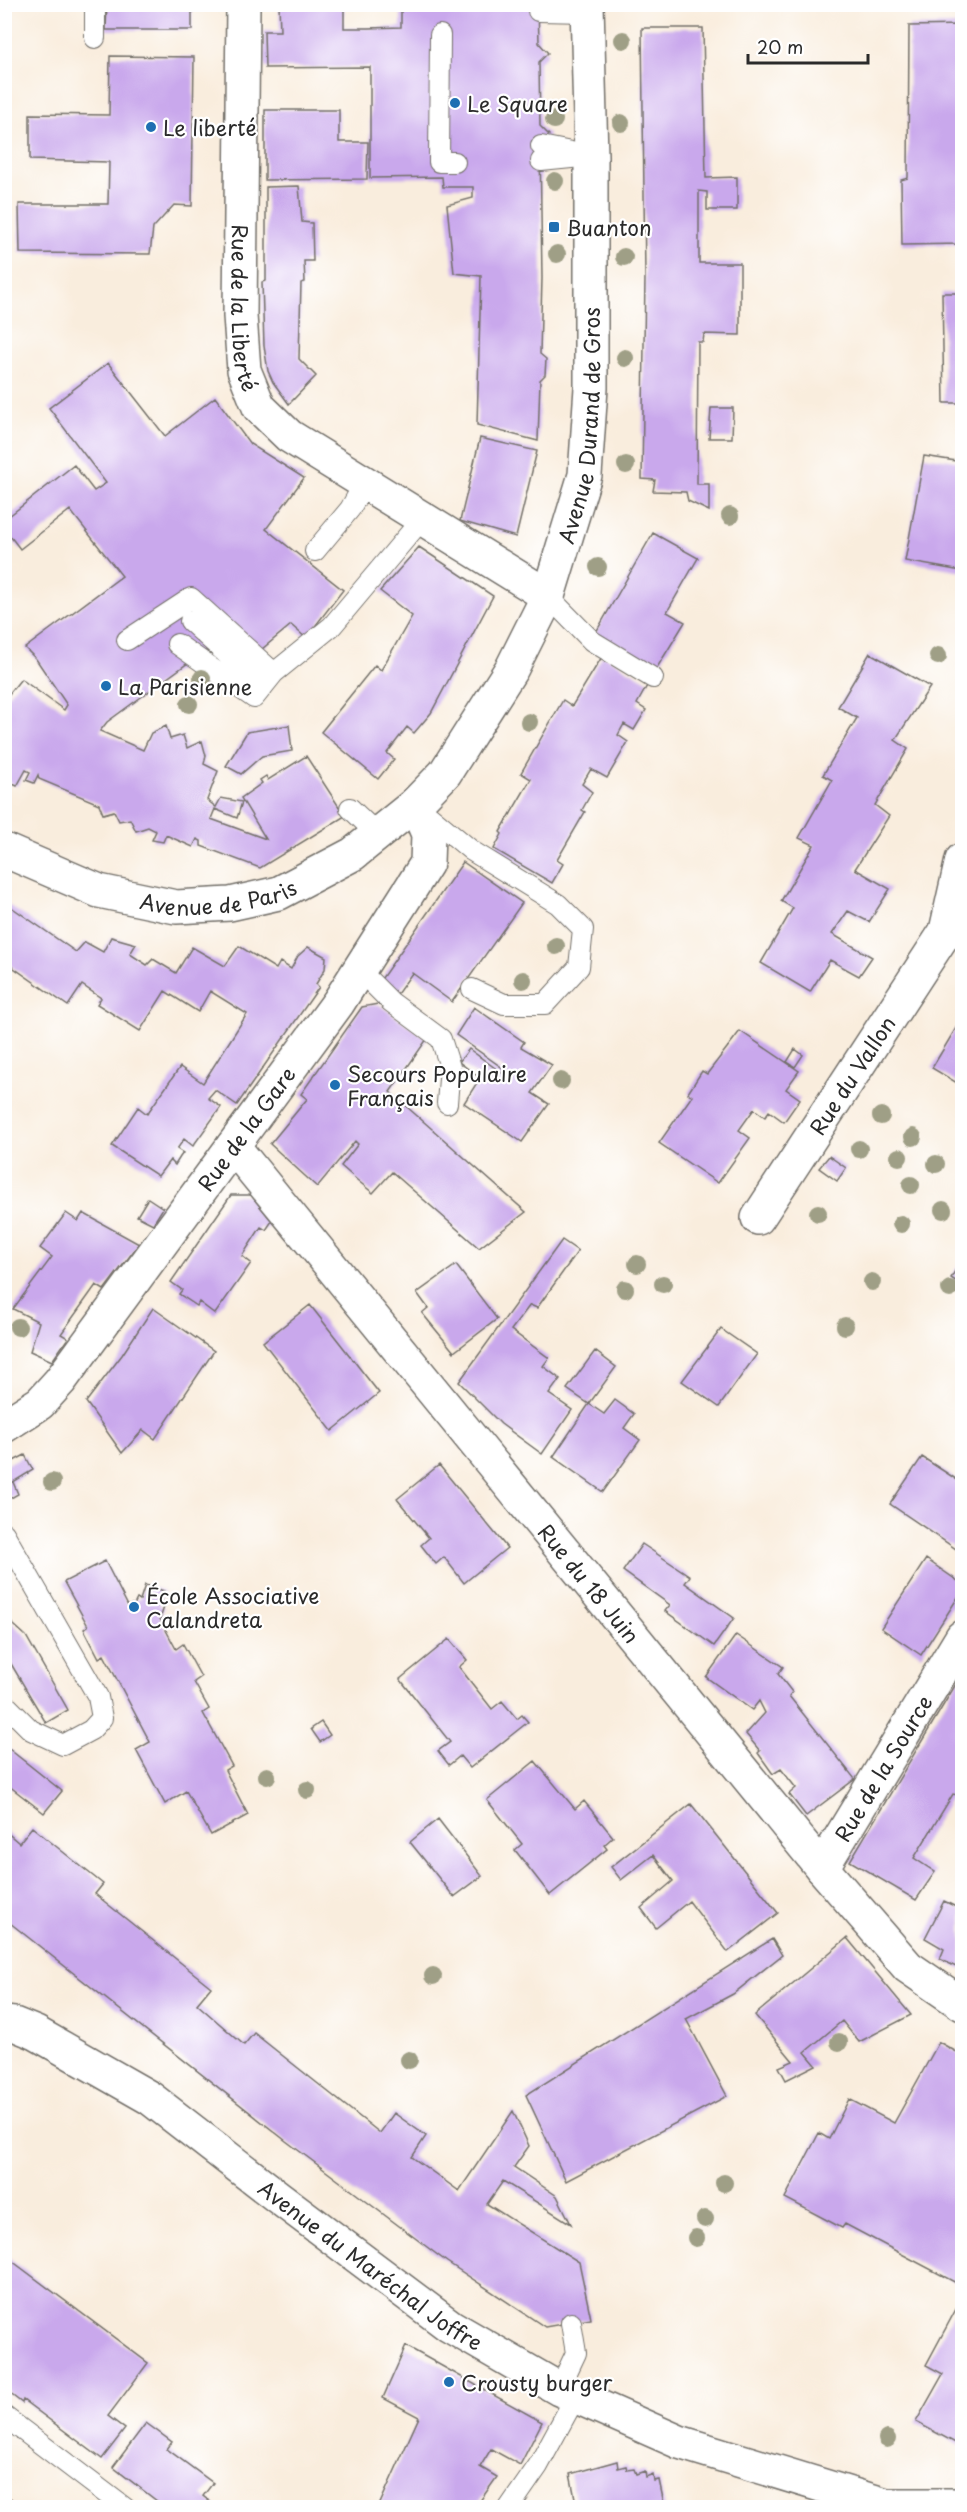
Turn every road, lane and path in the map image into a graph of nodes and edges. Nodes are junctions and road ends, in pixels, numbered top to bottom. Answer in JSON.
{"nodes":[{"id":1,"x":95,"y":4,"type":"edge"},
{"id":2,"x":243,"y":4,"type":"edge"},
{"id":3,"x":587,"y":8,"type":"edge"},
{"id":4,"x":538,"y":11,"type":"dead end"},
{"id":5,"x":440,"y":35,"type":"dead end"},
{"id":6,"x":95,"y":38,"type":"dead end"},
{"id":7,"x":541,"y":154,"type":"dead end"},
{"id":8,"x":591,"y":156,"type":"junction"},
{"id":9,"x":455,"y":162,"type":"dead end"},
{"id":10,"x":364,"y":484,"type":"junction"},
{"id":11,"x":422,"y":519,"type":"junction"},
{"id":12,"x":315,"y":550,"type":"dead end"},
{"id":13,"x":548,"y":596,"type":"junction"},
{"id":14,"x":190,"y":621,"type":"dead end"},
{"id":15,"x":127,"y":640,"type":"dead end"},
{"id":16,"x":177,"y":644,"type":"dead end"},
{"id":17,"x":653,"y":678,"type":"dead end"},
{"id":18,"x":269,"y":680,"type":"junction"},
{"id":19,"x":416,"y":804,"type":"junction"},
{"id":20,"x":350,"y":808,"type":"dead end"},
{"id":21,"x":376,"y":834,"type":"junction"},
{"id":22,"x":4,"y":850,"type":"edge"},
{"id":23,"x":963,"y":860,"type":"edge"},
{"id":24,"x":954,"y":919,"type":"edge"},
{"id":25,"x":359,"y":970,"type":"junction"},
{"id":26,"x":472,"y":989,"type":"dead end"},
{"id":27,"x":447,"y":1103,"type":"dead end"},
{"id":28,"x":233,"y":1146,"type":"junction"},
{"id":29,"x":758,"y":1218,"type":"dead end"},
{"id":30,"x":4,"y":1426,"type":"edge"},
{"id":31,"x":4,"y":1533,"type":"edge"},
{"id":32,"x":963,"y":1637,"type":"edge"},
{"id":33,"x":4,"y":1703,"type":"edge"},
{"id":34,"x":822,"y":1868,"type":"junction"},
{"id":35,"x":963,"y":2004,"type":"edge"},
{"id":36,"x":8,"y":2021,"type":"edge"},
{"id":37,"x":571,"y":2323,"type":"dead end"},
{"id":38,"x":567,"y":2393,"type":"junction"},
{"id":39,"x":4,"y":2416,"type":"edge"},
{"id":40,"x":963,"y":2505,"type":"edge"},
{"id":41,"x":894,"y":2506,"type":"edge"},
{"id":42,"x":125,"y":2508,"type":"edge"},
{"id":43,"x":509,"y":2508,"type":"edge"}],
"edges":[{"from":1,"to":6,"type":"lane"},
{"from":2,"to":10,"type":"street","name":"Rue de la Liberté"},
{"from":3,"to":4,"type":"lane"},
{"from":3,"to":8,"type":"street","name":"Avenue Durand de Gros"},
{"from":5,"to":9,"type":"lane"},
{"from":7,"to":8,"type":"lane"},
{"from":8,"to":13,"type":"street","name":"Avenue Durand de Gros"},
{"from":10,"to":11,"type":"street","name":"Rue de la Liberté"},
{"from":10,"to":12,"type":"lane"},
{"from":11,"to":13,"type":"street","name":"Rue de la Liberté"},
{"from":11,"to":18,"type":"lane"},
{"from":13,"to":17,"type":"lane"},
{"from":13,"to":19,"type":"street","name":"Avenue Durand de Gros"},
{"from":14,"to":18,"type":"lane"},
{"from":15,"to":18,"type":"lane"},
{"from":16,"to":18,"type":"lane"},
{"from":19,"to":21,"type":"street","name":"Avenue de Paris"},
{"from":19,"to":25,"type":"street","name":"Rue de la Gare"},
{"from":19,"to":26,"type":"lane"},
{"from":20,"to":21,"type":"lane"},
{"from":21,"to":22,"type":"street","name":"Avenue de Paris"},
{"from":23,"to":24,"type":"street","name":"Rue du Vallon"},
{"from":24,"to":29,"type":"street","name":"Rue du Vallon"},
{"from":25,"to":27,"type":"lane"},
{"from":25,"to":28,"type":"street","name":"Rue de la Gare"},
{"from":28,"to":30,"type":"street","name":"Rue de la Gare"},
{"from":28,"to":34,"type":"street","name":"Rue du 18 Juin"},
{"from":31,"to":33,"type":"lane"},
{"from":32,"to":34,"type":"street","name":"Rue de la Source"},
{"from":34,"to":35,"type":"street","name":"Rue du 18 Juin"},
{"from":36,"to":38,"type":"street","name":"Avenue du Maréchal Joffre"},
{"from":37,"to":38,"type":"lane"},
{"from":38,"to":41,"type":"street","name":"Avenue du Maréchal Joffre"},
{"from":38,"to":43,"type":"lane"},
{"from":39,"to":42,"type":"lane"},
{"from":40,"to":41,"type":"street","name":"Avenue du Maréchal Joffre"}]}
